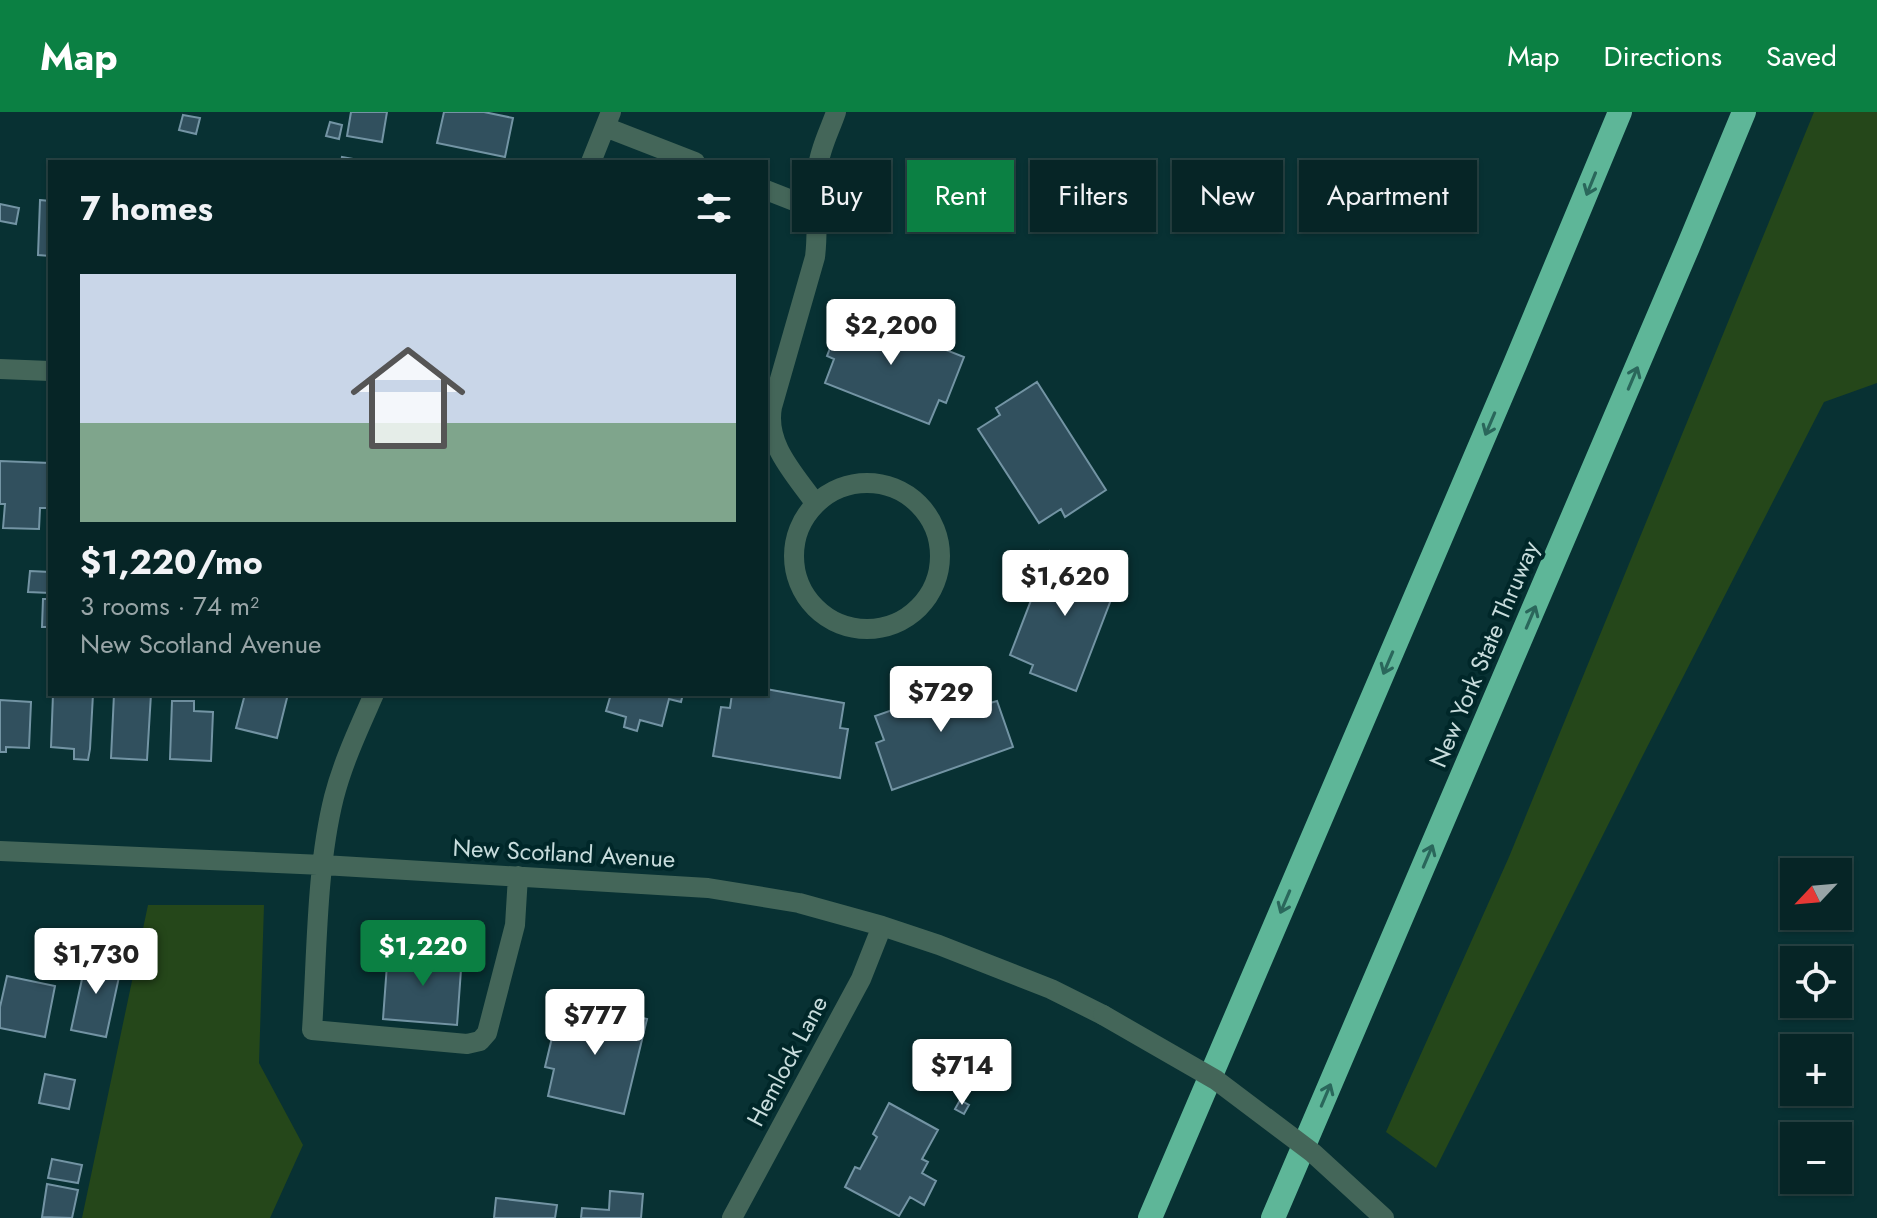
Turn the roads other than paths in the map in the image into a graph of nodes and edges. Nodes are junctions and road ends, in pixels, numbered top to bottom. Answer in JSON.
{"nodes":[{"id":1,"x":836,"y":112,"type":"edge"},
{"id":2,"x":1620,"y":112,"type":"edge"},
{"id":3,"x":1744,"y":112,"type":"edge"},
{"id":4,"x":608,"y":120,"type":"edge"},
{"id":5,"x":592,"y":160,"type":"edge"},
{"id":6,"x":691,"y":160,"type":"edge"},
{"id":7,"x":819,"y":160,"type":"edge"},
{"id":8,"x":768,"y":191,"type":"edge"},
{"id":9,"x":792,"y":200,"type":"edge"},
{"id":10,"x":817,"y":232,"type":"edge"},
{"id":11,"x":0,"y":369,"type":"edge"},
{"id":12,"x":48,"y":371,"type":"edge"},
{"id":13,"x":815,"y":503,"type":"junction"},
{"id":14,"x":373,"y":696,"type":"edge"},
{"id":15,"x":0,"y":851,"type":"edge"},
{"id":16,"x":323,"y":865,"type":"junction"},
{"id":17,"x":518,"y":876,"type":"junction"},
{"id":18,"x":882,"y":926,"type":"junction"},
{"id":19,"x":732,"y":1218,"type":"edge"},
{"id":20,"x":1150,"y":1218,"type":"edge"},
{"id":21,"x":1273,"y":1218,"type":"edge"},
{"id":22,"x":1384,"y":1218,"type":"edge"}],
"edges":[{"from":1,"to":7,"type":"street"},
{"from":2,"to":20,"type":"highway","one_way":true},
{"from":21,"to":3,"type":"highway","name":"New York State Thruway","one_way":true},
{"from":4,"to":5,"type":"street"},
{"from":4,"to":6,"type":"street"},
{"from":8,"to":9,"type":"street"},
{"from":10,"to":13,"type":"street"},
{"from":11,"to":12,"type":"street"},
{"from":13,"to":13,"type":"street"},
{"from":14,"to":16,"type":"street"},
{"from":15,"to":16,"type":"street","name":"New Scotland Avenue"},
{"from":16,"to":17,"type":"street","name":"New Scotland Avenue"},
{"from":16,"to":17,"type":"street"},
{"from":17,"to":18,"type":"street","name":"New Scotland Avenue"},
{"from":18,"to":19,"type":"street","name":"Hemlock Lane"},
{"from":18,"to":22,"type":"street","name":"New Scotland Avenue","bridge":true}]}
